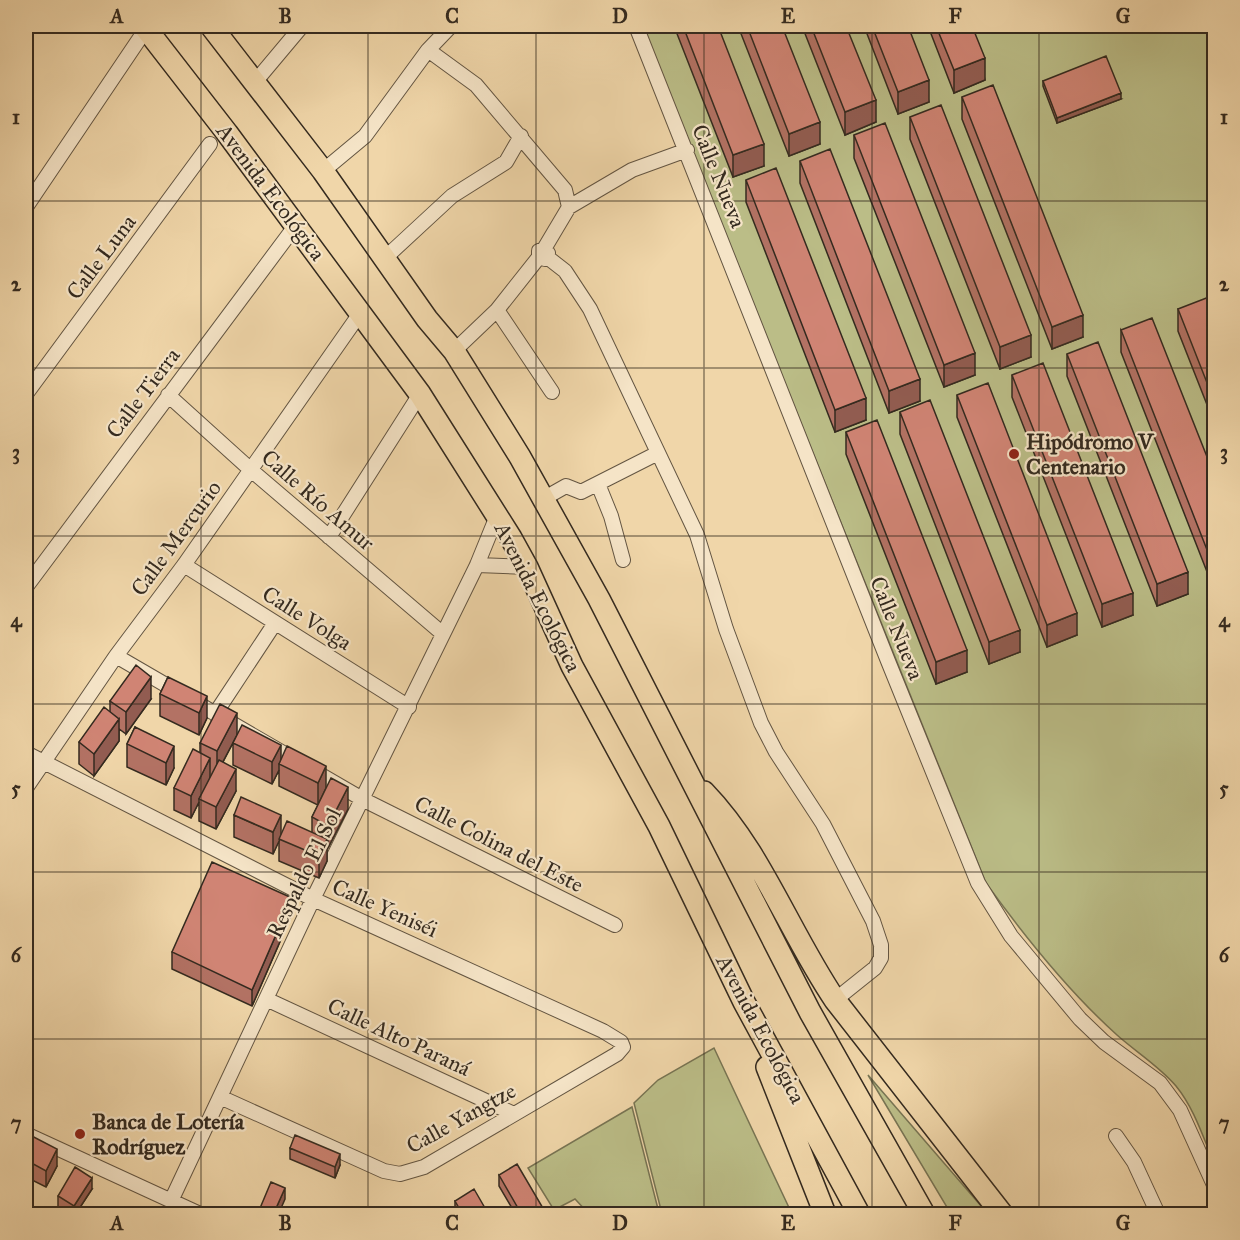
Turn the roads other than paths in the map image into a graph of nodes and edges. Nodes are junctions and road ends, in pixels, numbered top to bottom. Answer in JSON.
{"nodes":[{"id":1,"x":28,"y":26,"type":"edge"},
{"id":2,"x":211,"y":26,"type":"edge"},
{"id":3,"x":302,"y":26,"type":"edge"},
{"id":4,"x":636,"y":26,"type":"edge"},
{"id":5,"x":145,"y":27,"type":"edge"},
{"id":6,"x":447,"y":27,"type":"edge"},
{"id":7,"x":26,"y":29,"type":"edge"},
{"id":8,"x":428,"y":50,"type":"junction"},
{"id":9,"x":255,"y":82,"type":"junction"},
{"id":10,"x":521,"y":136,"type":"junction"},
{"id":11,"x":210,"y":144,"type":"dead end"},
{"id":12,"x":687,"y":150,"type":"junction"},
{"id":13,"x":323,"y":171,"type":"junction"},
{"id":14,"x":26,"y":207,"type":"edge"},
{"id":15,"x":569,"y":207,"type":"junction"},
{"id":16,"x":296,"y":225,"type":"junction"},
{"id":17,"x":544,"y":254,"type":"junction"},
{"id":18,"x":385,"y":258,"type":"junction"},
{"id":19,"x":497,"y":310,"type":"junction"},
{"id":20,"x":360,"y":312,"type":"junction"},
{"id":21,"x":454,"y":351,"type":"junction"},
{"id":22,"x":552,"y":393,"type":"dead end"},
{"id":23,"x":26,"y":394,"type":"edge"},
{"id":24,"x":420,"y":394,"type":"junction"},
{"id":25,"x":168,"y":395,"type":"junction"},
{"id":26,"x":658,"y":453,"type":"junction"},
{"id":27,"x":251,"y":470,"type":"junction"},
{"id":28,"x":598,"y":484,"type":"junction"},
{"id":29,"x":543,"y":499,"type":"junction"},
{"id":30,"x":497,"y":516,"type":"junction"},
{"id":31,"x":329,"y":537,"type":"junction"},
{"id":32,"x":623,"y":560,"type":"dead end"},
{"id":33,"x":184,"y":565,"type":"junction"},
{"id":34,"x":477,"y":565,"type":"junction"},
{"id":35,"x":527,"y":567,"type":"junction"},
{"id":36,"x":26,"y":587,"type":"edge"},
{"id":37,"x":275,"y":623,"type":"junction"},
{"id":38,"x":443,"y":634,"type":"junction"},
{"id":39,"x":116,"y":656,"type":"junction"},
{"id":40,"x":409,"y":707,"type":"junction"},
{"id":41,"x":215,"y":714,"type":"junction"},
{"id":42,"x":26,"y":753,"type":"edge"},
{"id":43,"x":43,"y":762,"type":"junction"},
{"id":44,"x":686,"y":772,"type":"junction"},
{"id":45,"x":26,"y":788,"type":"edge"},
{"id":46,"x":364,"y":800,"type":"junction"},
{"id":47,"x":313,"y":899,"type":"junction"},
{"id":48,"x":615,"y":925,"type":"dead end"},
{"id":49,"x":266,"y":999,"type":"junction"},
{"id":50,"x":835,"y":1000,"type":"junction"},
{"id":51,"x":744,"y":1002,"type":"junction"},
{"id":52,"x":617,"y":1054,"type":"joint"},
{"id":53,"x":220,"y":1097,"type":"junction"},
{"id":54,"x":514,"y":1114,"type":"junction"},
{"id":55,"x":26,"y":1134,"type":"edge"},
{"id":56,"x":1116,"y":1136,"type":"dead end"},
{"id":57,"x":1215,"y":1185,"type":"edge"},
{"id":58,"x":171,"y":1201,"type":"junction"},
{"id":59,"x":200,"y":1215,"type":"edge"},
{"id":60,"x":825,"y":1215,"type":"edge"},
{"id":61,"x":859,"y":1215,"type":"edge"},
{"id":62,"x":924,"y":1215,"type":"edge"},
{"id":63,"x":1002,"y":1215,"type":"edge"},
{"id":64,"x":1158,"y":1215,"type":"edge"}],
"edges":[{"from":1,"to":7,"type":"street"},
{"from":2,"to":9,"type":"main road"},
{"from":3,"to":9,"type":"street"},
{"from":4,"to":12,"type":"street","name":"Calle Nueva"},
{"from":5,"to":14,"type":"street"},
{"from":5,"to":16,"type":"main road","name":"Avenida Ecológica"},
{"from":6,"to":8,"type":"street"},
{"from":8,"to":10,"type":"street"},
{"from":8,"to":13,"type":"street"},
{"from":9,"to":13,"type":"main road"},
{"from":10,"to":15,"type":"street"},
{"from":10,"to":18,"type":"street"},
{"from":11,"to":23,"type":"street","name":"Calle Luna"},
{"from":12,"to":15,"type":"street"},
{"from":12,"to":57,"type":"street","name":"Calle Nueva"},
{"from":13,"to":18,"type":"main road"},
{"from":15,"to":17,"type":"street"},
{"from":16,"to":20,"type":"main road","name":"Avenida Ecológica"},
{"from":16,"to":25,"type":"street","name":"Calle Tierra"},
{"from":17,"to":19,"type":"street"},
{"from":17,"to":26,"type":"street"},
{"from":18,"to":21,"type":"main road"},
{"from":19,"to":21,"type":"street"},
{"from":19,"to":22,"type":"street"},
{"from":20,"to":24,"type":"main road","name":"Avenida Ecológica"},
{"from":20,"to":27,"type":"street","name":"Calle Mercurio"},
{"from":21,"to":29,"type":"main road"},
{"from":24,"to":30,"type":"main road","name":"Avenida Ecológica"},
{"from":24,"to":31,"type":"street"},
{"from":25,"to":27,"type":"street","name":"Calle Río Amur"},
{"from":25,"to":36,"type":"street","name":"Calle Tierra"},
{"from":26,"to":28,"type":"street"},
{"from":26,"to":50,"type":"street"},
{"from":27,"to":31,"type":"street","name":"Calle Río Amur"},
{"from":27,"to":33,"type":"street","name":"Calle Mercurio"},
{"from":28,"to":29,"type":"street"},
{"from":28,"to":32,"type":"street"},
{"from":29,"to":44,"type":"main road"},
{"from":30,"to":34,"type":"street","name":"Respaldo El Sol"},
{"from":30,"to":35,"type":"main road","name":"Avenida Ecológica"},
{"from":31,"to":38,"type":"street","name":"Calle Río Amur"},
{"from":33,"to":37,"type":"street","name":"Calle Volga"},
{"from":33,"to":39,"type":"street","name":"Calle Mercurio"},
{"from":34,"to":35,"type":"street"},
{"from":34,"to":38,"type":"street","name":"Respaldo El Sol"},
{"from":35,"to":51,"type":"main road","name":"Avenida Ecológica"},
{"from":37,"to":40,"type":"street","name":"Calle Volga"},
{"from":37,"to":41,"type":"street"},
{"from":38,"to":40,"type":"street","name":"Respaldo El Sol"},
{"from":39,"to":41,"type":"street","name":"Calle Colina del Este"},
{"from":39,"to":43,"type":"street","name":"Calle Mercurio"},
{"from":40,"to":46,"type":"street","name":"Respaldo El Sol"},
{"from":41,"to":46,"type":"street","name":"Calle Colina del Este"},
{"from":42,"to":43,"type":"street","name":"Calle Yeniséi"},
{"from":43,"to":45,"type":"street","name":"Calle Mercurio"},
{"from":43,"to":47,"type":"street","name":"Calle Yeniséi"},
{"from":44,"to":50,"type":"main road"},
{"from":44,"to":62,"type":"main road"},
{"from":46,"to":47,"type":"street","name":"Respaldo El Sol"},
{"from":46,"to":48,"type":"street","name":"Calle Colina del Este"},
{"from":47,"to":49,"type":"street","name":"Respaldo El Sol"},
{"from":47,"to":52,"type":"street","name":"Calle Yeniséi"},
{"from":49,"to":53,"type":"street","name":"Respaldo El Sol"},
{"from":49,"to":54,"type":"street","name":"Calle Alto Paraná"},
{"from":50,"to":63,"type":"main road"},
{"from":51,"to":60,"type":"main road"},
{"from":51,"to":61,"type":"main road","name":"Avenida Ecológica"},
{"from":52,"to":54,"type":"street","name":"Calle Yangtze"},
{"from":53,"to":54,"type":"street","name":"Calle Yangtze"},
{"from":53,"to":58,"type":"street","name":"Respaldo El Sol"},
{"from":55,"to":58,"type":"street"},
{"from":56,"to":64,"type":"street"},
{"from":58,"to":59,"type":"street"}]}
